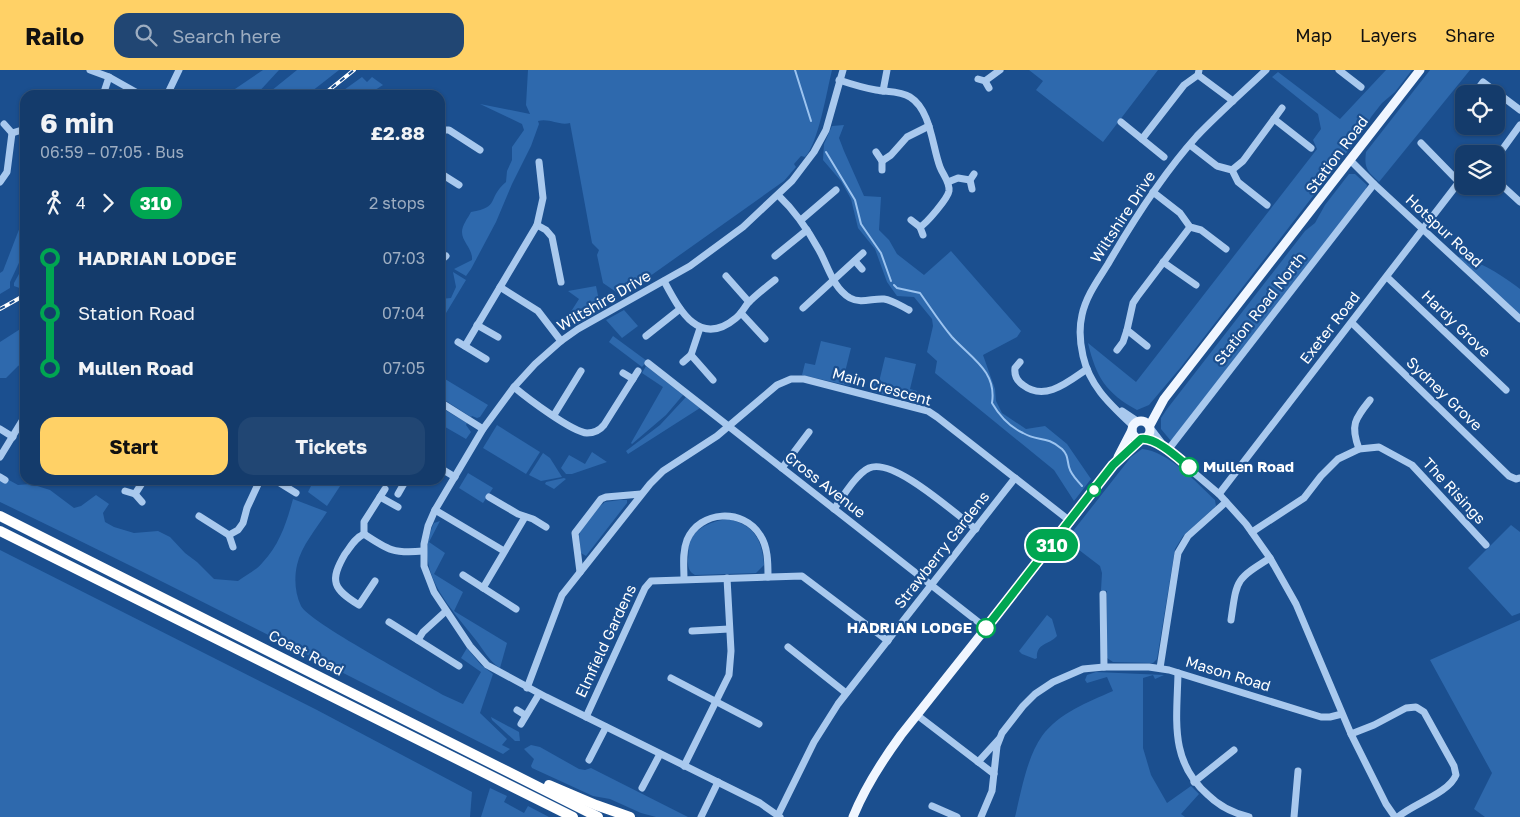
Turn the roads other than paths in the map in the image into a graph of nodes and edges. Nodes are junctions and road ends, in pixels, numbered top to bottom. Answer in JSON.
{"nodes":[{"id":1,"x":90,"y":70,"type":"edge"},
{"id":2,"x":179,"y":70,"type":"edge"},
{"id":3,"x":843,"y":70,"type":"edge"},
{"id":4,"x":887,"y":70,"type":"edge"},
{"id":5,"x":1000,"y":70,"type":"edge"},
{"id":6,"x":1266,"y":70,"type":"edge"},
{"id":7,"x":1339,"y":70,"type":"edge"},
{"id":8,"x":1420,"y":70,"type":"edge"},
{"id":9,"x":1199,"y":73,"type":"edge"},
{"id":10,"x":109,"y":77,"type":"junction"},
{"id":11,"x":839,"y":80,"type":"junction"},
{"id":12,"x":1361,"y":87,"type":"dead end"},
{"id":13,"x":989,"y":88,"type":"dead end"},
{"id":14,"x":105,"y":90,"type":"edge"},
{"id":15,"x":132,"y":90,"type":"edge"},
{"id":16,"x":169,"y":90,"type":"edge"},
{"id":17,"x":883,"y":91,"type":"junction"},
{"id":18,"x":1505,"y":99,"type":"edge"},
{"id":19,"x":1233,"y":101,"type":"junction"},
{"id":20,"x":1282,"y":108,"type":"dead end"},
{"id":21,"x":1520,"y":110,"type":"edge"},
{"id":22,"x":1274,"y":119,"type":"junction"},
{"id":23,"x":1120,"y":122,"type":"dead end"},
{"id":24,"x":4,"y":124,"type":"dead end"},
{"id":25,"x":1520,"y":125,"type":"edge"},
{"id":26,"x":928,"y":126,"type":"junction"},
{"id":27,"x":445,"y":130,"type":"edge"},
{"id":28,"x":20,"y":131,"type":"edge"},
{"id":29,"x":12,"y":133,"type":"junction"},
{"id":30,"x":1142,"y":139,"type":"junction"},
{"id":31,"x":1421,"y":143,"type":"dead end"},
{"id":32,"x":1190,"y":144,"type":"junction"},
{"id":33,"x":1505,"y":145,"type":"edge"},
{"id":34,"x":1311,"y":148,"type":"dead end"},
{"id":35,"x":480,"y":150,"type":"dead end"},
{"id":36,"x":876,"y":152,"type":"dead end"},
{"id":37,"x":1164,"y":157,"type":"dead end"},
{"id":38,"x":882,"y":161,"type":"junction"},
{"id":39,"x":1351,"y":161,"type":"junction"},
{"id":40,"x":538,"y":162,"type":"dead end"},
{"id":41,"x":882,"y":170,"type":"dead end"},
{"id":42,"x":1232,"y":170,"type":"junction"},
{"id":43,"x":1455,"y":175,"type":"edge"},
{"id":44,"x":445,"y":177,"type":"edge"},
{"id":45,"x":0,"y":182,"type":"edge"},
{"id":46,"x":948,"y":182,"type":"junction"},
{"id":47,"x":1374,"y":184,"type":"junction"},
{"id":48,"x":459,"y":185,"type":"dead end"},
{"id":49,"x":1505,"y":188,"type":"edge"},
{"id":50,"x":972,"y":189,"type":"dead end"},
{"id":51,"x":836,"y":190,"type":"dead end"},
{"id":52,"x":1455,"y":190,"type":"edge"},
{"id":53,"x":1153,"y":192,"type":"junction"},
{"id":54,"x":778,"y":195,"type":"junction"},
{"id":55,"x":1520,"y":202,"type":"edge"},
{"id":56,"x":1267,"y":205,"type":"dead end"},
{"id":57,"x":801,"y":220,"type":"junction"},
{"id":58,"x":911,"y":220,"type":"dead end"},
{"id":59,"x":537,"y":225,"type":"junction"},
{"id":60,"x":920,"y":227,"type":"junction"},
{"id":61,"x":1190,"y":227,"type":"junction"},
{"id":62,"x":807,"y":230,"type":"junction"},
{"id":63,"x":1422,"y":230,"type":"junction"},
{"id":64,"x":923,"y":235,"type":"dead end"},
{"id":65,"x":1226,"y":249,"type":"dead end"},
{"id":66,"x":863,"y":253,"type":"dead end"},
{"id":67,"x":776,"y":256,"type":"dead end"},
{"id":68,"x":855,"y":261,"type":"junction"},
{"id":69,"x":1164,"y":262,"type":"junction"},
{"id":70,"x":862,"y":270,"type":"dead end"},
{"id":71,"x":726,"y":276,"type":"dead end"},
{"id":72,"x":1387,"y":277,"type":"junction"},
{"id":73,"x":775,"y":280,"type":"dead end"},
{"id":74,"x":834,"y":280,"type":"junction"},
{"id":75,"x":664,"y":281,"type":"junction"},
{"id":76,"x":560,"y":282,"type":"dead end"},
{"id":77,"x":1196,"y":285,"type":"dead end"},
{"id":78,"x":500,"y":287,"type":"junction"},
{"id":79,"x":749,"y":302,"type":"junction"},
{"id":80,"x":803,"y":308,"type":"dead end"},
{"id":81,"x":680,"y":309,"type":"junction"},
{"id":82,"x":909,"y":310,"type":"dead end"},
{"id":83,"x":741,"y":313,"type":"junction"},
{"id":84,"x":1520,"y":319,"type":"edge"},
{"id":85,"x":1352,"y":323,"type":"junction"},
{"id":86,"x":478,"y":325,"type":"junction"},
{"id":87,"x":700,"y":328,"type":"junction"},
{"id":88,"x":1127,"y":330,"type":"junction"},
{"id":89,"x":646,"y":336,"type":"dead end"},
{"id":90,"x":498,"y":337,"type":"dead end"},
{"id":91,"x":765,"y":339,"type":"dead end"},
{"id":92,"x":561,"y":341,"type":"junction"},
{"id":93,"x":458,"y":342,"type":"dead end"},
{"id":94,"x":465,"y":346,"type":"junction"},
{"id":95,"x":1147,"y":346,"type":"dead end"},
{"id":96,"x":1117,"y":350,"type":"dead end"},
{"id":97,"x":691,"y":355,"type":"junction"},
{"id":98,"x":486,"y":359,"type":"dead end"},
{"id":99,"x":648,"y":362,"type":"dead end"},
{"id":100,"x":683,"y":362,"type":"dead end"},
{"id":101,"x":1020,"y":362,"type":"dead end"},
{"id":102,"x":1087,"y":369,"type":"junction"},
{"id":103,"x":581,"y":371,"type":"dead end"},
{"id":104,"x":638,"y":371,"type":"dead end"},
{"id":105,"x":623,"y":373,"type":"dead end"},
{"id":106,"x":633,"y":379,"type":"junction"},
{"id":107,"x":713,"y":380,"type":"dead end"},
{"id":108,"x":514,"y":387,"type":"junction"},
{"id":109,"x":1506,"y":390,"type":"dead end"},
{"id":110,"x":1164,"y":399,"type":"junction"},
{"id":111,"x":1370,"y":400,"type":"dead end"},
{"id":112,"x":445,"y":405,"type":"edge"},
{"id":113,"x":554,"y":415,"type":"junction"},
{"id":114,"x":20,"y":424,"type":"edge"},
{"id":115,"x":1136,"y":424,"type":"junction"},
{"id":116,"x":728,"y":426,"type":"junction"},
{"id":117,"x":1150,"y":427,"type":"junction"},
{"id":118,"x":0,"y":429,"type":"edge"},
{"id":119,"x":483,"y":429,"type":"junction"},
{"id":120,"x":809,"y":432,"type":"dead end"},
{"id":121,"x":13,"y":436,"type":"junction"},
{"id":122,"x":1143,"y":439,"type":"junction"},
{"id":123,"x":1167,"y":449,"type":"junction"},
{"id":124,"x":1359,"y":449,"type":"junction"},
{"id":125,"x":0,"y":457,"type":"edge"},
{"id":126,"x":1115,"y":462,"type":"junction"},
{"id":127,"x":782,"y":468,"type":"junction"},
{"id":128,"x":445,"y":471,"type":"edge"},
{"id":129,"x":455,"y":477,"type":"junction"},
{"id":130,"x":1015,"y":478,"type":"junction"},
{"id":131,"x":1520,"y":478,"type":"edge"},
{"id":132,"x":141,"y":485,"type":"edge"},
{"id":133,"x":258,"y":485,"type":"edge"},
{"id":134,"x":283,"y":485,"type":"edge"},
{"id":135,"x":403,"y":485,"type":"edge"},
{"id":136,"x":385,"y":489,"type":"dead end"},
{"id":137,"x":125,"y":491,"type":"dead end"},
{"id":138,"x":296,"y":493,"type":"dead end"},
{"id":139,"x":135,"y":494,"type":"junction"},
{"id":140,"x":398,"y":494,"type":"dead end"},
{"id":141,"x":641,"y":494,"type":"junction"},
{"id":142,"x":1219,"y":494,"type":"junction"},
{"id":143,"x":380,"y":497,"type":"junction"},
{"id":144,"x":489,"y":497,"type":"dead end"},
{"id":145,"x":142,"y":502,"type":"dead end"},
{"id":146,"x":1226,"y":502,"type":"junction"},
{"id":147,"x":398,"y":507,"type":"dead end"},
{"id":148,"x":834,"y":509,"type":"junction"},
{"id":149,"x":435,"y":510,"type":"junction"},
{"id":150,"x":0,"y":516,"type":"edge"},
{"id":151,"x":198,"y":516,"type":"dead end"},
{"id":152,"x":525,"y":517,"type":"junction"},
{"id":153,"x":1070,"y":521,"type":"junction"},
{"id":154,"x":546,"y":527,"type":"dead end"},
{"id":155,"x":0,"y":530,"type":"edge"},
{"id":156,"x":976,"y":530,"type":"junction"},
{"id":157,"x":1252,"y":532,"type":"junction"},
{"id":158,"x":364,"y":534,"type":"junction"},
{"id":159,"x":229,"y":535,"type":"junction"},
{"id":160,"x":1486,"y":545,"type":"dead end"},
{"id":161,"x":233,"y":547,"type":"dead end"},
{"id":162,"x":423,"y":551,"type":"junction"},
{"id":163,"x":504,"y":551,"type":"junction"},
{"id":164,"x":1270,"y":558,"type":"junction"},
{"id":165,"x":580,"y":572,"type":"junction"},
{"id":166,"x":463,"y":576,"type":"dead end"},
{"id":167,"x":768,"y":577,"type":"junction"},
{"id":168,"x":727,"y":578,"type":"junction"},
{"id":169,"x":684,"y":579,"type":"junction"},
{"id":170,"x":375,"y":580,"type":"dead end"},
{"id":171,"x":931,"y":586,"type":"junction"},
{"id":172,"x":483,"y":588,"type":"junction"},
{"id":173,"x":1103,"y":594,"type":"dead end"},
{"id":174,"x":516,"y":609,"type":"dead end"},
{"id":175,"x":446,"y":611,"type":"junction"},
{"id":176,"x":1231,"y":620,"type":"dead end"},
{"id":177,"x":389,"y":622,"type":"dead end"},
{"id":178,"x":986,"y":628,"type":"junction"},
{"id":179,"x":729,"y":629,"type":"junction"},
{"id":180,"x":692,"y":631,"type":"dead end"},
{"id":181,"x":418,"y":640,"type":"junction"},
{"id":182,"x":888,"y":641,"type":"junction"},
{"id":183,"x":788,"y":647,"type":"dead end"},
{"id":184,"x":459,"y":666,"type":"dead end"},
{"id":185,"x":1104,"y":667,"type":"junction"},
{"id":186,"x":1160,"y":668,"type":"junction"},
{"id":187,"x":1178,"y":672,"type":"junction"},
{"id":188,"x":671,"y":678,"type":"dead end"},
{"id":189,"x":527,"y":688,"type":"junction"},
{"id":190,"x":846,"y":693,"type":"junction"},
{"id":191,"x":539,"y":694,"type":"junction"},
{"id":192,"x":716,"y":702,"type":"junction"},
{"id":193,"x":517,"y":710,"type":"dead end"},
{"id":194,"x":1342,"y":714,"type":"junction"},
{"id":195,"x":525,"y":715,"type":"junction"},
{"id":196,"x":917,"y":715,"type":"junction"},
{"id":197,"x":586,"y":717,"type":"junction"},
{"id":198,"x":521,"y":724,"type":"dead end"},
{"id":199,"x":759,"y":724,"type":"dead end"},
{"id":200,"x":606,"y":726,"type":"junction"},
{"id":201,"x":1351,"y":734,"type":"junction"},
{"id":202,"x":998,"y":739,"type":"junction"},
{"id":203,"x":450,"y":742,"type":"junction"},
{"id":204,"x":1234,"y":750,"type":"dead end"},
{"id":205,"x":660,"y":754,"type":"junction"},
{"id":206,"x":589,"y":760,"type":"dead end"},
{"id":207,"x":978,"y":762,"type":"junction"},
{"id":208,"x":684,"y":766,"type":"junction"},
{"id":209,"x":1298,"y":771,"type":"dead end"},
{"id":210,"x":994,"y":774,"type":"junction"},
{"id":211,"x":500,"y":781,"type":"junction"},
{"id":212,"x":718,"y":782,"type":"junction"},
{"id":213,"x":1194,"y":782,"type":"junction"},
{"id":214,"x":642,"y":788,"type":"dead end"},
{"id":215,"x":932,"y":806,"type":"dead end"},
{"id":216,"x":779,"y":816,"type":"edge"},
{"id":217,"x":558,"y":817,"type":"edge"},
{"id":218,"x":572,"y":817,"type":"edge"},
{"id":219,"x":598,"y":817,"type":"edge"},
{"id":220,"x":630,"y":817,"type":"edge"},
{"id":221,"x":701,"y":817,"type":"edge"},
{"id":222,"x":853,"y":817,"type":"edge"},
{"id":223,"x":957,"y":817,"type":"edge"},
{"id":224,"x":981,"y":817,"type":"edge"},
{"id":225,"x":1249,"y":817,"type":"edge"},
{"id":226,"x":1294,"y":817,"type":"edge"},
{"id":227,"x":1397,"y":817,"type":"edge"}],
"edges":[{"from":1,"to":10,"type":"street"},
{"from":2,"to":16,"type":"street"},
{"from":3,"to":11,"type":"street","name":"Wiltshire Drive"},
{"from":4,"to":17,"type":"street"},
{"from":5,"to":13,"type":"street"},
{"from":6,"to":19,"type":"street","name":"Wiltshire Drive"},
{"from":7,"to":12,"type":"street"},
{"from":8,"to":39,"type":"main road","name":"Station Road"},
{"from":9,"to":19,"type":"street"},
{"from":9,"to":30,"type":"street"},
{"from":10,"to":14,"type":"street"},
{"from":10,"to":15,"type":"street"},
{"from":11,"to":17,"type":"street"},
{"from":11,"to":54,"type":"street","name":"Wiltshire Drive"},
{"from":17,"to":26,"type":"street"},
{"from":18,"to":21,"type":"street"},
{"from":19,"to":32,"type":"street","name":"Wiltshire Drive"},
{"from":20,"to":22,"type":"street"},
{"from":22,"to":34,"type":"street"},
{"from":22,"to":42,"type":"street"},
{"from":23,"to":30,"type":"street"},
{"from":24,"to":29,"type":"street"},
{"from":25,"to":33,"type":"street"},
{"from":26,"to":38,"type":"street"},
{"from":26,"to":46,"type":"street"},
{"from":27,"to":35,"type":"street"},
{"from":28,"to":29,"type":"street"},
{"from":29,"to":45,"type":"street"},
{"from":30,"to":37,"type":"street"},
{"from":31,"to":43,"type":"street"},
{"from":32,"to":42,"type":"street"},
{"from":32,"to":53,"type":"street","name":"Wiltshire Drive"},
{"from":36,"to":38,"type":"street"},
{"from":38,"to":41,"type":"street"},
{"from":39,"to":47,"type":"street","name":"Hotspur Road"},
{"from":39,"to":110,"type":"main road","name":"Station Road"},
{"from":40,"to":59,"type":"street"},
{"from":42,"to":56,"type":"street"},
{"from":44,"to":48,"type":"street"},
{"from":46,"to":50,"type":"street"},
{"from":46,"to":60,"type":"street"},
{"from":47,"to":63,"type":"street","name":"Hotspur Road"},
{"from":47,"to":123,"type":"street","name":"Station Road North"},
{"from":49,"to":55,"type":"street"},
{"from":51,"to":57,"type":"street"},
{"from":52,"to":63,"type":"street","name":"Exeter Road"},
{"from":53,"to":61,"type":"street"},
{"from":53,"to":102,"type":"street","name":"Wiltshire Drive"},
{"from":54,"to":57,"type":"street"},
{"from":54,"to":75,"type":"street","name":"Wiltshire Drive"},
{"from":57,"to":62,"type":"street"},
{"from":58,"to":60,"type":"street"},
{"from":59,"to":76,"type":"street"},
{"from":59,"to":78,"type":"street"},
{"from":60,"to":64,"type":"street"},
{"from":61,"to":65,"type":"street"},
{"from":61,"to":69,"type":"street"},
{"from":62,"to":67,"type":"street"},
{"from":62,"to":74,"type":"street"},
{"from":63,"to":72,"type":"street","name":"Exeter Road"},
{"from":63,"to":84,"type":"street","name":"Hotspur Road"},
{"from":66,"to":68,"type":"street"},
{"from":68,"to":70,"type":"street"},
{"from":68,"to":74,"type":"street"},
{"from":69,"to":77,"type":"street"},
{"from":69,"to":88,"type":"street"},
{"from":71,"to":79,"type":"street"},
{"from":72,"to":85,"type":"street","name":"Exeter Road"},
{"from":72,"to":109,"type":"street","name":"Hardy Grove"},
{"from":73,"to":79,"type":"street"},
{"from":74,"to":80,"type":"street"},
{"from":74,"to":82,"type":"street"},
{"from":75,"to":81,"type":"street"},
{"from":75,"to":92,"type":"street","name":"Wiltshire Drive"},
{"from":78,"to":86,"type":"street"},
{"from":78,"to":92,"type":"street"},
{"from":79,"to":83,"type":"street"},
{"from":81,"to":87,"type":"street"},
{"from":81,"to":89,"type":"street"},
{"from":83,"to":87,"type":"street"},
{"from":83,"to":91,"type":"street"},
{"from":85,"to":131,"type":"street","name":"Sydney Grove"},
{"from":85,"to":142,"type":"street","name":"Exeter Road"},
{"from":86,"to":90,"type":"street"},
{"from":86,"to":94,"type":"street"},
{"from":87,"to":97,"type":"street"},
{"from":88,"to":95,"type":"street"},
{"from":88,"to":96,"type":"street"},
{"from":92,"to":108,"type":"street","name":"Wiltshire Drive"},
{"from":93,"to":94,"type":"street"},
{"from":94,"to":98,"type":"street"},
{"from":97,"to":100,"type":"street"},
{"from":97,"to":107,"type":"street"},
{"from":99,"to":116,"type":"street","name":"Cross Avenue"},
{"from":101,"to":102,"type":"street"},
{"from":102,"to":115,"type":"street","name":"Wiltshire Drive"},
{"from":103,"to":113,"type":"street"},
{"from":104,"to":106,"type":"street"},
{"from":105,"to":106,"type":"street"},
{"from":106,"to":113,"type":"street"},
{"from":108,"to":113,"type":"street"},
{"from":108,"to":119,"type":"street","name":"Wiltshire Drive"},
{"from":110,"to":115,"type":"main road","name":"Station Road"},
{"from":110,"to":117,"type":"main road","name":"Station Road"},
{"from":111,"to":124,"type":"street"},
{"from":112,"to":119,"type":"street"},
{"from":114,"to":121,"type":"street"},
{"from":115,"to":117,"type":"main road"},
{"from":115,"to":122,"type":"main road"},
{"from":115,"to":126,"type":"main road","name":"Station Road"},
{"from":116,"to":127,"type":"street","name":"Cross Avenue"},
{"from":116,"to":130,"type":"street","name":"Main Crescent"},
{"from":116,"to":141,"type":"street","name":"Main Crescent"},
{"from":117,"to":122,"type":"main road"},
{"from":117,"to":123,"type":"street"},
{"from":118,"to":121,"type":"street"},
{"from":119,"to":129,"type":"street","name":"Wiltshire Drive"},
{"from":120,"to":127,"type":"street"},
{"from":121,"to":125,"type":"street"},
{"from":122,"to":123,"type":"street"},
{"from":122,"to":126,"type":"main road","name":"Station Road"},
{"from":123,"to":142,"type":"street"},
{"from":124,"to":157,"type":"street","name":"The Risings"},
{"from":124,"to":160,"type":"street","name":"The Risings"},
{"from":126,"to":153,"type":"main road","name":"Station Road"},
{"from":127,"to":148,"type":"street","name":"Cross Avenue"},
{"from":128,"to":129,"type":"street"},
{"from":129,"to":149,"type":"street","name":"Wiltshire Drive"},
{"from":130,"to":153,"type":"street","name":"Main Crescent"},
{"from":130,"to":156,"type":"street","name":"Strawberry Gardens"},
{"from":132,"to":139,"type":"street"},
{"from":133,"to":159,"type":"street"},
{"from":134,"to":138,"type":"street"},
{"from":135,"to":140,"type":"street"},
{"from":136,"to":143,"type":"street"},
{"from":137,"to":139,"type":"street"},
{"from":139,"to":145,"type":"street"},
{"from":141,"to":165,"type":"street","name":"Main Crescent"},
{"from":141,"to":165,"type":"street"},
{"from":142,"to":146,"type":"street"},
{"from":143,"to":147,"type":"street"},
{"from":143,"to":158,"type":"street"},
{"from":144,"to":152,"type":"street"},
{"from":146,"to":157,"type":"street"},
{"from":146,"to":186,"type":"street"},
{"from":148,"to":156,"type":"street"},
{"from":148,"to":171,"type":"street","name":"Cross Avenue"},
{"from":149,"to":162,"type":"street","name":"Wiltshire Drive"},
{"from":149,"to":163,"type":"street"},
{"from":150,"to":203,"type":"highway","name":"Coast Road"},
{"from":151,"to":159,"type":"street"},
{"from":152,"to":154,"type":"street"},
{"from":152,"to":163,"type":"street"},
{"from":153,"to":178,"type":"main road","name":"Station Road"},
{"from":155,"to":211,"type":"highway","name":"Coast Road"},
{"from":156,"to":171,"type":"street","name":"Strawberry Gardens"},
{"from":157,"to":164,"type":"street"},
{"from":158,"to":162,"type":"street"},
{"from":158,"to":170,"type":"street"},
{"from":159,"to":161,"type":"street"},
{"from":162,"to":175,"type":"street","name":"Wiltshire Drive"},
{"from":163,"to":172,"type":"street"},
{"from":164,"to":176,"type":"street"},
{"from":164,"to":194,"type":"street"},
{"from":165,"to":189,"type":"street","name":"Main Crescent"},
{"from":166,"to":172,"type":"street"},
{"from":167,"to":168,"type":"street","name":"Elmfield Gardens"},
{"from":167,"to":169,"type":"street"},
{"from":167,"to":182,"type":"street","name":"Elmfield Gardens"},
{"from":168,"to":169,"type":"street","name":"Elmfield Gardens"},
{"from":168,"to":179,"type":"street"},
{"from":169,"to":197,"type":"street","name":"Elmfield Gardens"},
{"from":171,"to":178,"type":"street","name":"Cross Avenue"},
{"from":171,"to":182,"type":"street","name":"Strawberry Gardens"},
{"from":172,"to":174,"type":"street"},
{"from":173,"to":185,"type":"street"},
{"from":175,"to":181,"type":"street"},
{"from":175,"to":189,"type":"street","name":"Wiltshire Drive"},
{"from":177,"to":181,"type":"street"},
{"from":178,"to":196,"type":"main road","name":"Station Road"},
{"from":179,"to":180,"type":"street"},
{"from":179,"to":192,"type":"street"},
{"from":181,"to":184,"type":"street"},
{"from":182,"to":190,"type":"street","name":"Strawberry Gardens"},
{"from":183,"to":190,"type":"street"},
{"from":185,"to":186,"type":"street","name":"Mason Road"},
{"from":185,"to":202,"type":"street","name":"Mason Road"},
{"from":186,"to":187,"type":"street","name":"Mason Road"},
{"from":187,"to":194,"type":"street","name":"Mason Road"},
{"from":187,"to":213,"type":"street"},
{"from":188,"to":192,"type":"street"},
{"from":189,"to":191,"type":"street","name":"Wiltshire Drive"},
{"from":190,"to":216,"type":"street","name":"Strawberry Gardens"},
{"from":191,"to":195,"type":"street"},
{"from":191,"to":197,"type":"street","name":"Wiltshire Drive"},
{"from":192,"to":199,"type":"street"},
{"from":192,"to":208,"type":"street"},
{"from":193,"to":195,"type":"street"},
{"from":194,"to":201,"type":"street"},
{"from":195,"to":198,"type":"street"},
{"from":196,"to":207,"type":"street"},
{"from":196,"to":222,"type":"main road","name":"Station Road"},
{"from":197,"to":200,"type":"street","name":"Wiltshire Drive"},
{"from":200,"to":205,"type":"street","name":"Wiltshire Drive"},
{"from":200,"to":206,"type":"street"},
{"from":201,"to":227,"type":"street"},
{"from":201,"to":227,"type":"street"},
{"from":202,"to":207,"type":"street","name":"Mason Road"},
{"from":202,"to":210,"type":"street"},
{"from":203,"to":219,"type":"highway","name":"Coast Road"},
{"from":203,"to":220,"type":"highway"},
{"from":204,"to":213,"type":"street"},
{"from":205,"to":208,"type":"street","name":"Wiltshire Drive"},
{"from":205,"to":214,"type":"street"},
{"from":207,"to":210,"type":"street"},
{"from":208,"to":212,"type":"street","name":"Wiltshire Drive"},
{"from":209,"to":226,"type":"street"},
{"from":210,"to":224,"type":"street"},
{"from":211,"to":217,"type":"highway"},
{"from":211,"to":218,"type":"highway","name":"Coast Road"},
{"from":212,"to":216,"type":"street","name":"Wiltshire Drive"},
{"from":212,"to":221,"type":"street"},
{"from":213,"to":225,"type":"street"},
{"from":215,"to":223,"type":"street"}]}
